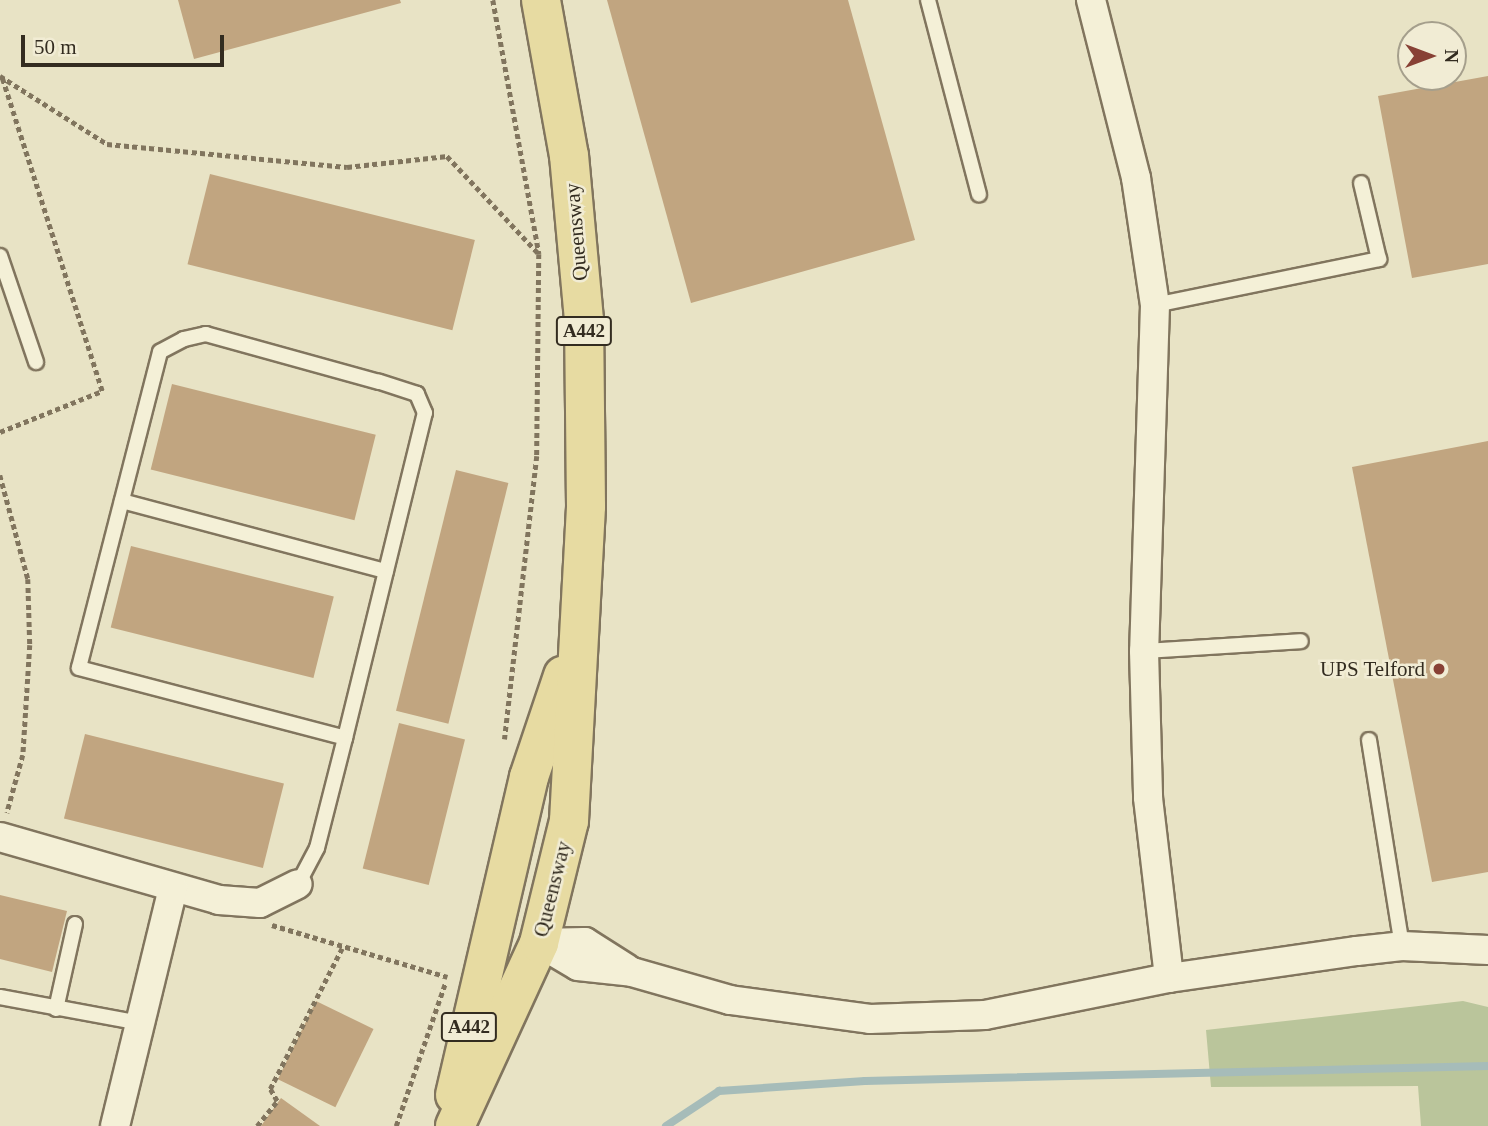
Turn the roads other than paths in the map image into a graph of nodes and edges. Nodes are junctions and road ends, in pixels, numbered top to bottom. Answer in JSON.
{"nodes":[{"id":1,"x":541,"y":0,"type":"edge"},
{"id":2,"x":928,"y":0,"type":"edge"},
{"id":3,"x":1091,"y":0,"type":"edge"},
{"id":4,"x":1361,"y":183,"type":"dead end"},
{"id":5,"x":979,"y":194,"type":"dead end"},
{"id":6,"x":0,"y":256,"type":"edge"},
{"id":7,"x":1155,"y":305,"type":"junction"},
{"id":8,"x":36,"y":362,"type":"dead end"},
{"id":9,"x":121,"y":501,"type":"junction"},
{"id":10,"x":386,"y":571,"type":"junction"},
{"id":11,"x":577,"y":635,"type":"junction"},
{"id":12,"x":1301,"y":641,"type":"dead end"},
{"id":13,"x":1144,"y":651,"type":"junction"},
{"id":14,"x":345,"y":738,"type":"junction"},
{"id":15,"x":1369,"y":740,"type":"dead end"},
{"id":16,"x":0,"y":837,"type":"edge"},
{"id":17,"x":298,"y":884,"type":"joint"},
{"id":18,"x":173,"y":888,"type":"junction"},
{"id":19,"x":75,"y":924,"type":"dead end"},
{"id":20,"x":493,"y":930,"type":"junction"},
{"id":21,"x":539,"y":943,"type":"junction"},
{"id":22,"x":1402,"y":946,"type":"junction"},
{"id":23,"x":1488,"y":950,"type":"edge"},
{"id":24,"x":1169,"y":978,"type":"junction"},
{"id":25,"x":0,"y":997,"type":"edge"},
{"id":26,"x":56,"y":1009,"type":"junction"},
{"id":27,"x":140,"y":1023,"type":"junction"},
{"id":28,"x":115,"y":1126,"type":"edge"},
{"id":29,"x":449,"y":1126,"type":"edge"},
{"id":30,"x":455,"y":1126,"type":"edge"}],
"edges":[{"from":1,"to":11,"type":"main road","name":"Queensway","number":"A442"},
{"from":2,"to":5,"type":"lane"},
{"from":3,"to":7,"type":"street"},
{"from":4,"to":7,"type":"lane"},
{"from":6,"to":8,"type":"lane"},
{"from":7,"to":13,"type":"street"},
{"from":9,"to":10,"type":"lane"},
{"from":9,"to":10,"type":"lane"},
{"from":9,"to":14,"type":"lane"},
{"from":10,"to":14,"type":"lane"},
{"from":11,"to":20,"type":"main road","name":"Queensway","number":"A442"},
{"from":11,"to":21,"type":"main road","name":"Queensway","number":"A442"},
{"from":12,"to":13,"type":"lane"},
{"from":13,"to":24,"type":"street"},
{"from":14,"to":17,"type":"lane"},
{"from":15,"to":22,"type":"lane"},
{"from":16,"to":18,"type":"street"},
{"from":17,"to":18,"type":"street"},
{"from":18,"to":27,"type":"street"},
{"from":19,"to":26,"type":"lane"},
{"from":20,"to":21,"type":"main road"},
{"from":20,"to":29,"type":"main road","name":"Queensway","number":"A442"},
{"from":21,"to":24,"type":"street"},
{"from":21,"to":30,"type":"main road","name":"Queensway","number":"A442"},
{"from":22,"to":23,"type":"street"},
{"from":22,"to":24,"type":"street"},
{"from":25,"to":26,"type":"lane"},
{"from":26,"to":27,"type":"lane"},
{"from":27,"to":28,"type":"street"}]}
